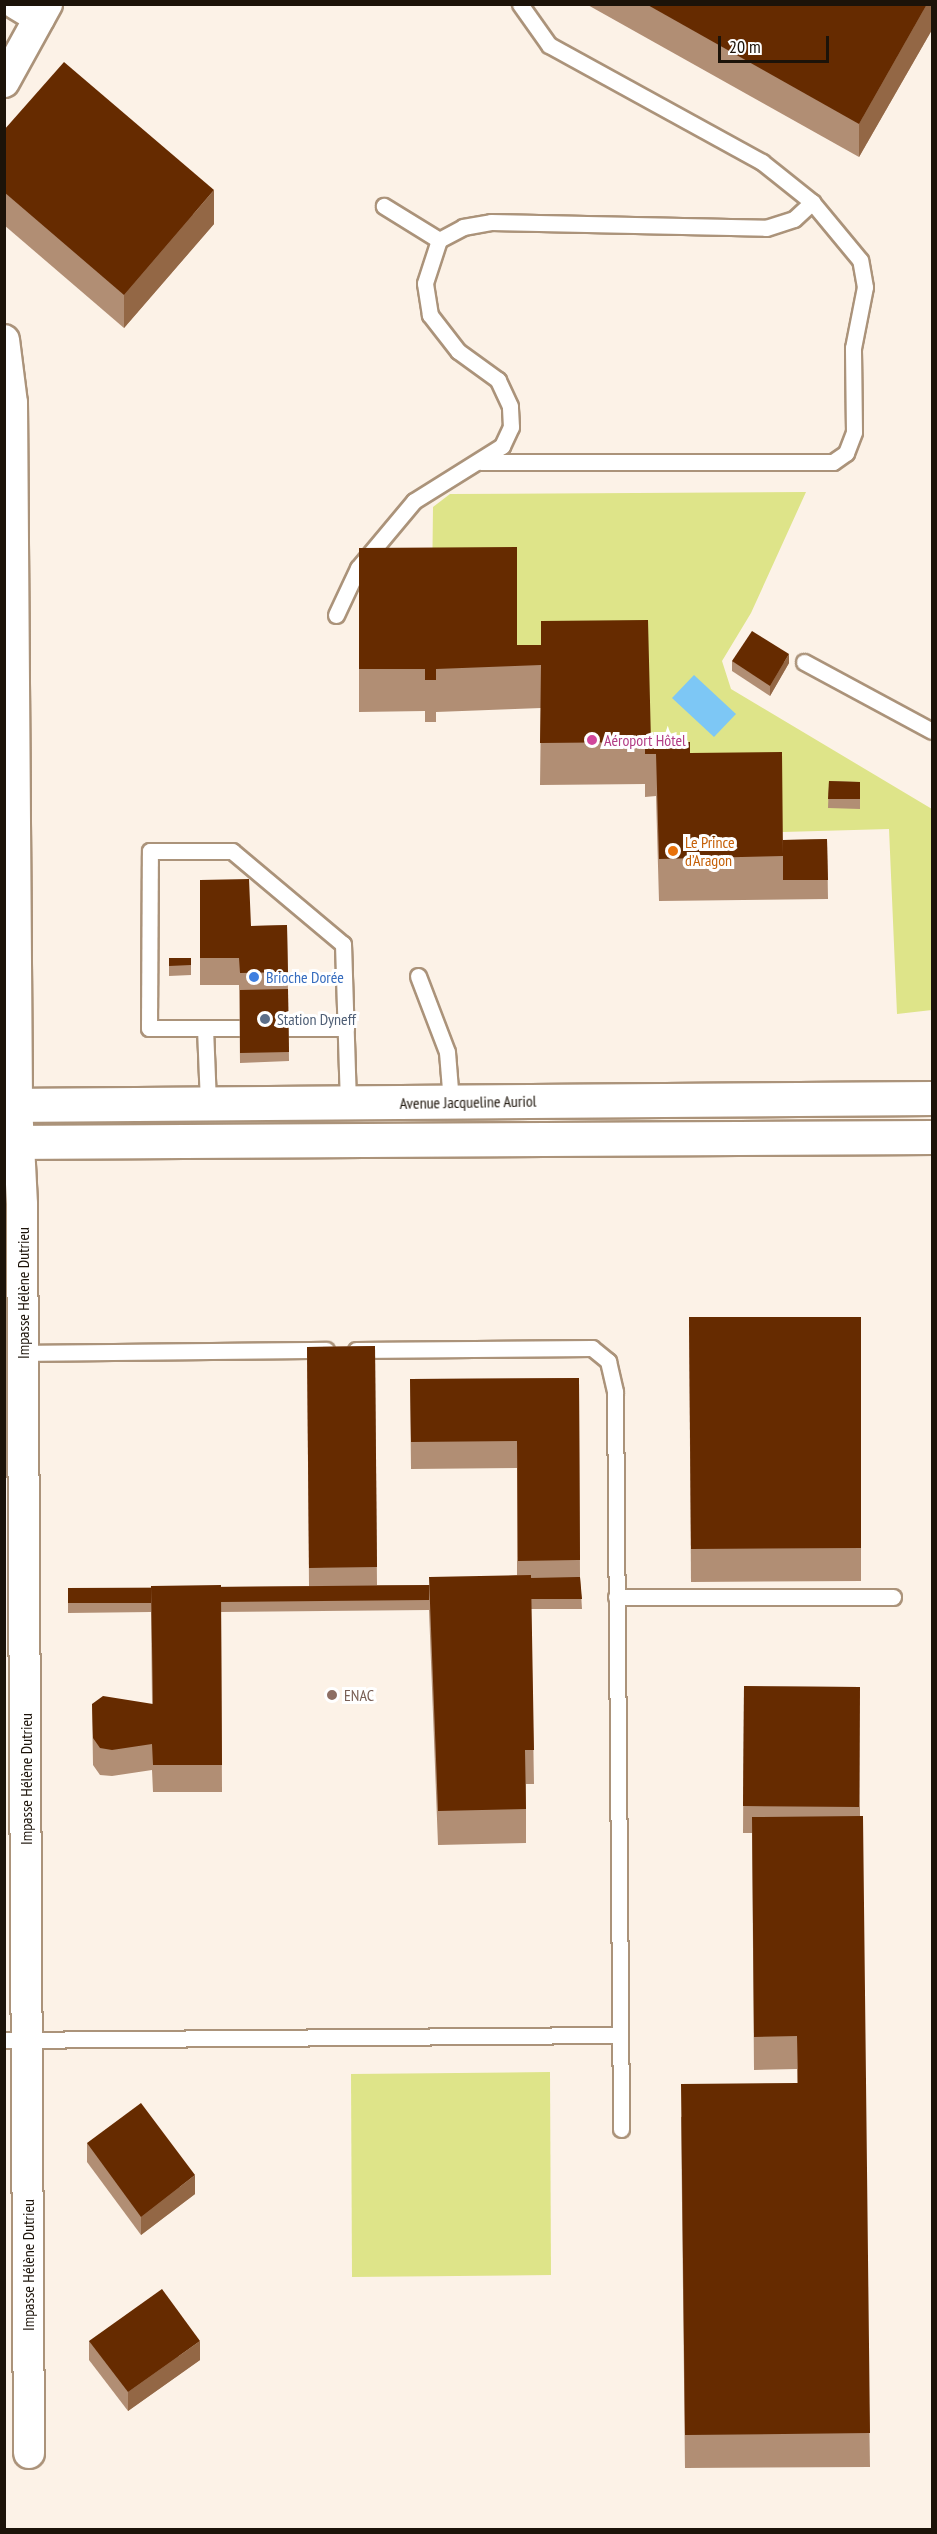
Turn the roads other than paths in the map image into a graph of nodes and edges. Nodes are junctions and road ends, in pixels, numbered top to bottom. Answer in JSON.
{"nodes":[{"id":1,"x":520,"y":4,"type":"edge"},
{"id":2,"x":34,"y":9,"type":"edge"},
{"id":3,"x":4,"y":82,"type":"edge"},
{"id":4,"x":812,"y":202,"type":"junction"},
{"id":5,"x":384,"y":206,"type":"dead end"},
{"id":6,"x":440,"y":240,"type":"junction"},
{"id":7,"x":4,"y":340,"type":"edge"},
{"id":8,"x":481,"y":462,"type":"junction"},
{"id":9,"x":336,"y":615,"type":"dead end"},
{"id":10,"x":804,"y":662,"type":"dead end"},
{"id":11,"x":933,"y":731,"type":"edge"},
{"id":12,"x":418,"y":976,"type":"dead end"},
{"id":13,"x":205,"y":1028,"type":"junction"},
{"id":14,"x":240,"y":1028,"type":"edge"},
{"id":15,"x":288,"y":1028,"type":"edge"},
{"id":16,"x":346,"y":1028,"type":"junction"},
{"id":17,"x":933,"y":1098,"type":"edge"},
{"id":18,"x":208,"y":1102,"type":"junction"},
{"id":19,"x":451,"y":1102,"type":"junction"},
{"id":20,"x":348,"y":1104,"type":"junction"},
{"id":21,"x":11,"y":1105,"type":"edge"},
{"id":22,"x":933,"y":1137,"type":"edge"},
{"id":23,"x":12,"y":1142,"type":"edge"},
{"id":24,"x":14,"y":1289,"type":"edge"},
{"id":25,"x":23,"y":1353,"type":"junction"},
{"id":26,"x":893,"y":1597,"type":"dead end"},
{"id":27,"x":616,"y":1598,"type":"junction"},
{"id":28,"x":618,"y":2035,"type":"junction"},
{"id":29,"x":16,"y":2040,"type":"edge"},
{"id":30,"x":621,"y":2129,"type":"dead end"},
{"id":31,"x":29,"y":2453,"type":"dead end"}],
"edges":[{"from":1,"to":4,"type":"lane"},
{"from":2,"to":3,"type":"street"},
{"from":4,"to":6,"type":"lane"},
{"from":4,"to":8,"type":"lane"},
{"from":5,"to":6,"type":"lane"},
{"from":6,"to":8,"type":"lane"},
{"from":7,"to":21,"type":"street","name":"Impasse Hélène Dutrieu"},
{"from":8,"to":9,"type":"lane"},
{"from":10,"to":11,"type":"lane"},
{"from":12,"to":19,"type":"lane"},
{"from":13,"to":14,"type":"lane"},
{"from":13,"to":16,"type":"lane"},
{"from":13,"to":18,"type":"lane"},
{"from":15,"to":16,"type":"lane"},
{"from":16,"to":20,"type":"lane"},
{"from":17,"to":19,"type":"main road","name":"Avenue Jacqueline Auriol"},
{"from":18,"to":20,"type":"main road","name":"Avenue Jacqueline Auriol"},
{"from":18,"to":21,"type":"main road","name":"Avenue Jacqueline Auriol"},
{"from":19,"to":20,"type":"main road","name":"Avenue Jacqueline Auriol"},
{"from":21,"to":23,"type":"street","name":"Impasse Hélène Dutrieu"},
{"from":22,"to":23,"type":"main road"},
{"from":23,"to":24,"type":"street","name":"Impasse Hélène Dutrieu"},
{"from":24,"to":25,"type":"street","name":"Impasse Hélène Dutrieu"},
{"from":25,"to":27,"type":"lane"},
{"from":25,"to":29,"type":"street","name":"Impasse Hélène Dutrieu"},
{"from":26,"to":27,"type":"lane"},
{"from":27,"to":28,"type":"lane"},
{"from":28,"to":29,"type":"lane"},
{"from":28,"to":30,"type":"lane"},
{"from":29,"to":31,"type":"street","name":"Impasse Hélène Dutrieu"}]}
